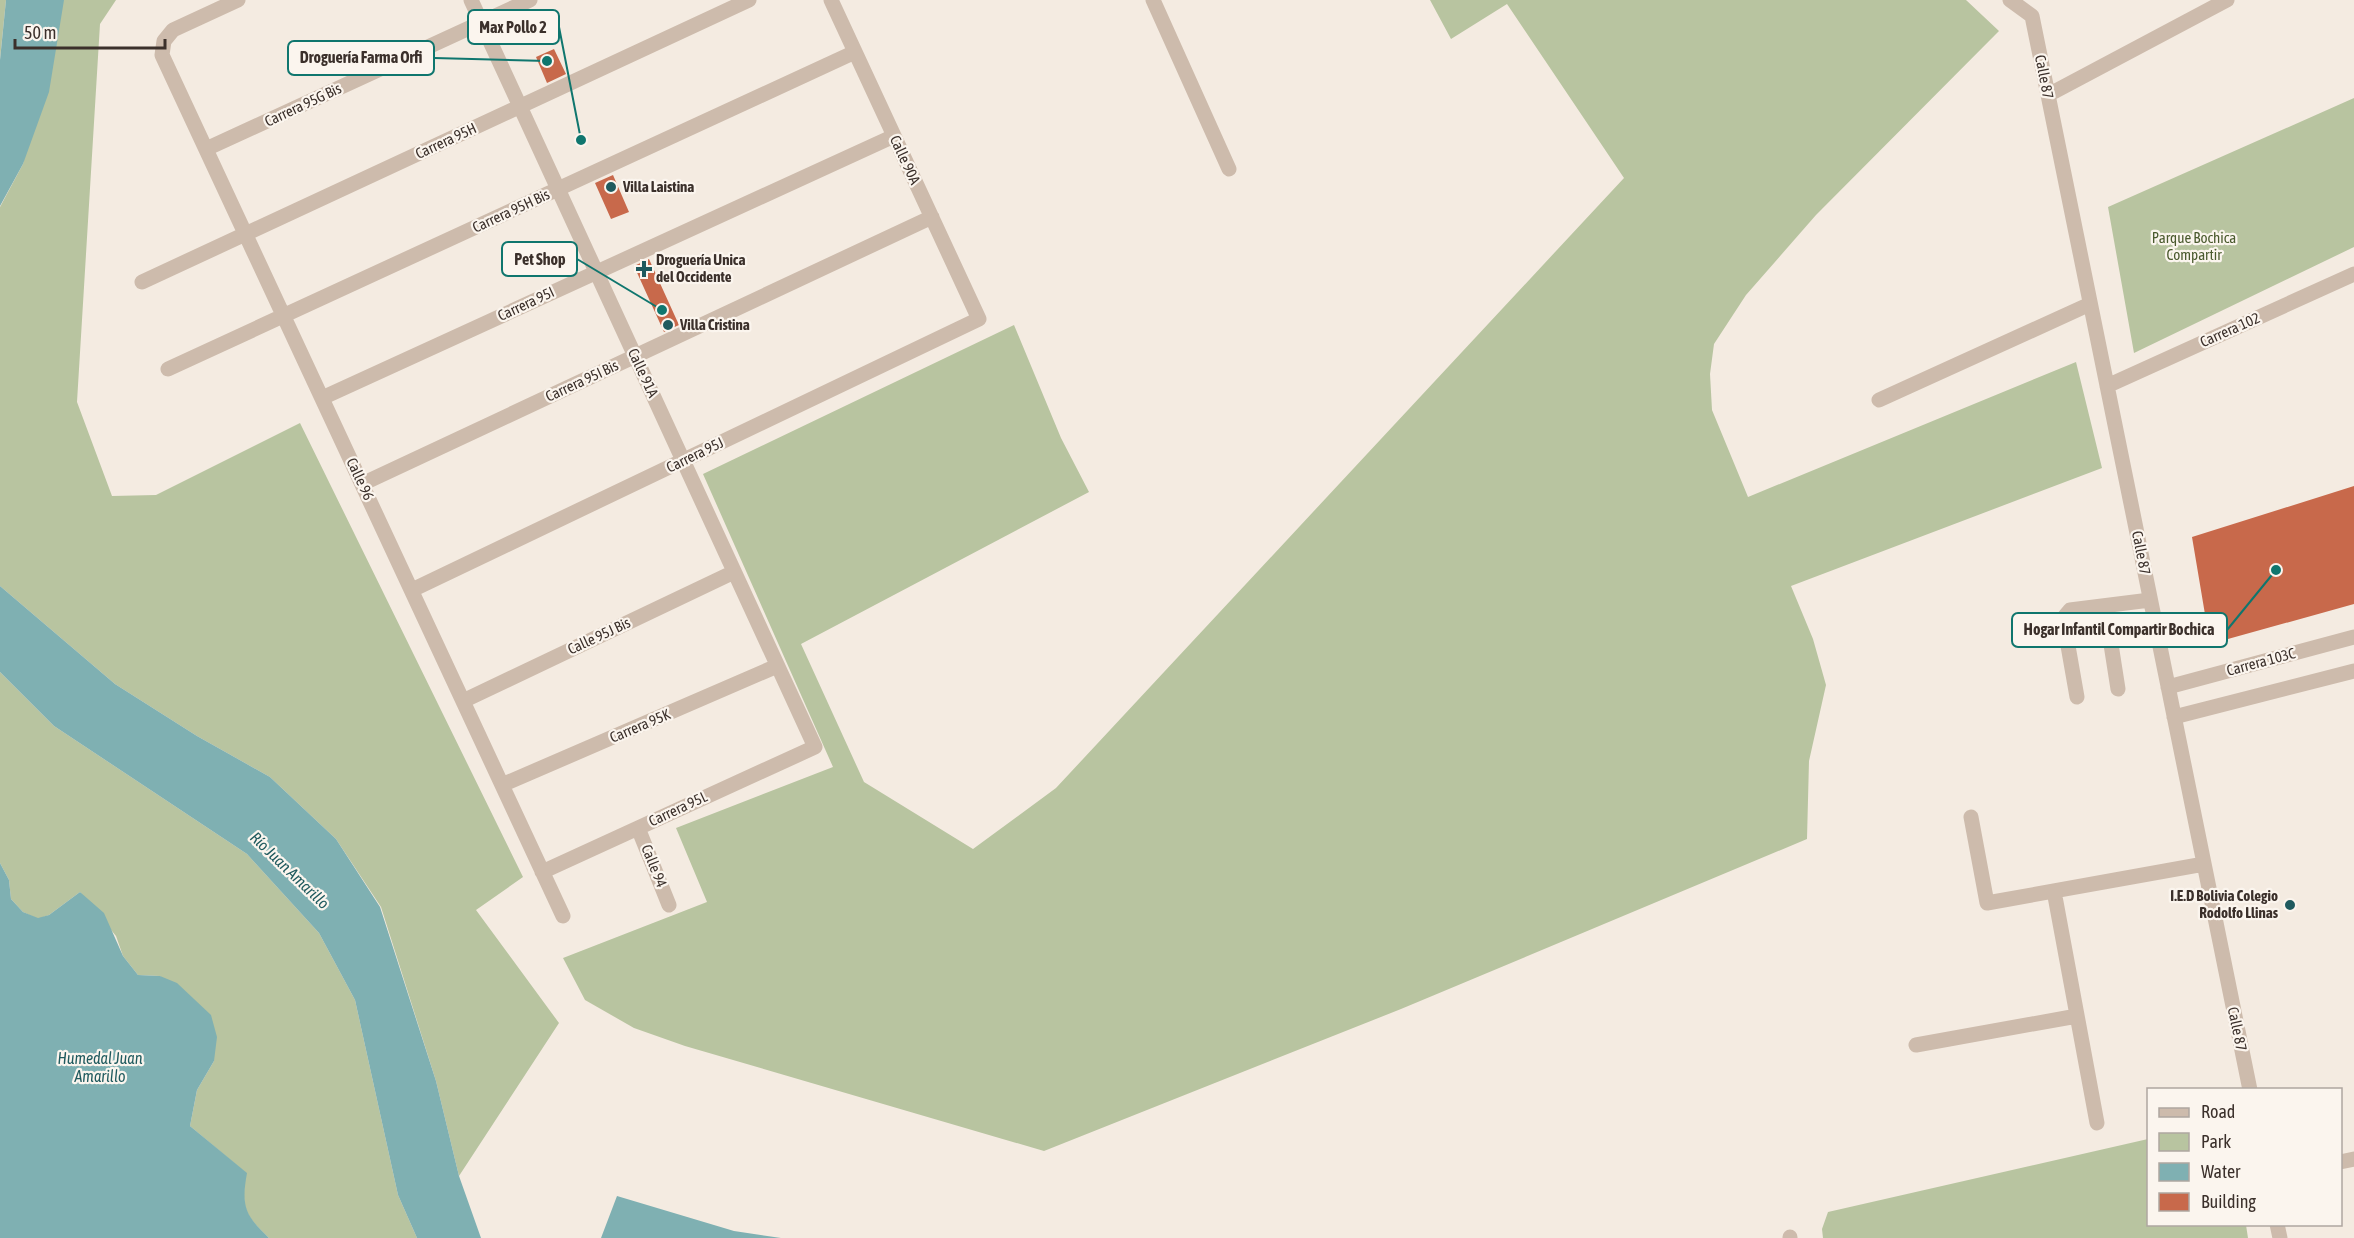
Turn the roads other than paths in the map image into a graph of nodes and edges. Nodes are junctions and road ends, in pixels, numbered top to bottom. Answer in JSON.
{"nodes":[{"id":1,"x":238,"y":0,"type":"edge"},
{"id":2,"x":471,"y":0,"type":"edge"},
{"id":3,"x":530,"y":0,"type":"edge"},
{"id":4,"x":749,"y":0,"type":"edge"},
{"id":5,"x":831,"y":0,"type":"edge"},
{"id":6,"x":1153,"y":0,"type":"edge"},
{"id":7,"x":2010,"y":0,"type":"edge"},
{"id":8,"x":2227,"y":0,"type":"edge"},
{"id":9,"x":481,"y":22,"type":"junction"},
{"id":10,"x":855,"y":52,"type":"junction"},
{"id":11,"x":2048,"y":95,"type":"junction"},
{"id":12,"x":520,"y":106,"type":"junction"},
{"id":13,"x":894,"y":136,"type":"junction"},
{"id":14,"x":206,"y":149,"type":"junction"},
{"id":15,"x":1229,"y":169,"type":"dead end"},
{"id":16,"x":558,"y":189,"type":"junction"},
{"id":17,"x":932,"y":217,"type":"junction"},
{"id":18,"x":246,"y":234,"type":"junction"},
{"id":19,"x":596,"y":272,"type":"junction"},
{"id":20,"x":2354,"y":274,"type":"edge"},
{"id":21,"x":142,"y":282,"type":"dead end"},
{"id":22,"x":2090,"y":304,"type":"junction"},
{"id":23,"x":284,"y":315,"type":"junction"},
{"id":24,"x":979,"y":319,"type":"joint"},
{"id":25,"x":635,"y":356,"type":"junction"},
{"id":26,"x":168,"y":369,"type":"dead end"},
{"id":27,"x":2107,"y":386,"type":"junction"},
{"id":28,"x":322,"y":398,"type":"junction"},
{"id":29,"x":1879,"y":400,"type":"dead end"},
{"id":30,"x":683,"y":461,"type":"junction"},
{"id":31,"x":362,"y":484,"type":"junction"},
{"id":32,"x":734,"y":572,"type":"junction"},
{"id":33,"x":412,"y":590,"type":"junction"},
{"id":34,"x":2150,"y":600,"type":"junction"},
{"id":35,"x":2105,"y":606,"type":"junction"},
{"id":36,"x":2354,"y":637,"type":"edge"},
{"id":37,"x":777,"y":666,"type":"junction"},
{"id":38,"x":2354,"y":671,"type":"edge"},
{"id":39,"x":2168,"y":687,"type":"junction"},
{"id":40,"x":2118,"y":689,"type":"dead end"},
{"id":41,"x":2077,"y":697,"type":"dead end"},
{"id":42,"x":463,"y":701,"type":"junction"},
{"id":43,"x":2174,"y":717,"type":"junction"},
{"id":44,"x":815,"y":747,"type":"joint"},
{"id":45,"x":502,"y":785,"type":"junction"},
{"id":46,"x":1971,"y":817,"type":"dead end"},
{"id":47,"x":638,"y":828,"type":"junction"},
{"id":48,"x":2204,"y":864,"type":"junction"},
{"id":49,"x":542,"y":872,"type":"junction"},
{"id":50,"x":2054,"y":891,"type":"junction"},
{"id":51,"x":669,"y":905,"type":"dead end"},
{"id":52,"x":563,"y":916,"type":"dead end"},
{"id":53,"x":2078,"y":1016,"type":"junction"},
{"id":54,"x":1916,"y":1046,"type":"dead end"},
{"id":55,"x":2250,"y":1088,"type":"edge"},
{"id":56,"x":2097,"y":1123,"type":"dead end"}],
"edges":[{"from":1,"to":14,"type":"street","name":"Calle 96"},
{"from":2,"to":9,"type":"street","name":"Calle 91A"},
{"from":3,"to":9,"type":"street","name":"Carrera 95G Bis"},
{"from":4,"to":12,"type":"street","name":"Carrera 95H"},
{"from":5,"to":10,"type":"street","name":"Calle 90A"},
{"from":6,"to":15,"type":"street"},
{"from":7,"to":11,"type":"street","name":"Calle 87"},
{"from":8,"to":11,"type":"street"},
{"from":9,"to":12,"type":"street","name":"Calle 91A"},
{"from":9,"to":14,"type":"street","name":"Carrera 95G Bis"},
{"from":10,"to":13,"type":"street","name":"Calle 90A"},
{"from":10,"to":16,"type":"street","name":"Carrera 95H Bis"},
{"from":11,"to":22,"type":"street","name":"Calle 87"},
{"from":12,"to":16,"type":"street","name":"Calle 91A"},
{"from":12,"to":18,"type":"street","name":"Carrera 95H"},
{"from":13,"to":17,"type":"street","name":"Calle 90A"},
{"from":13,"to":19,"type":"street","name":"Carrera 95I"},
{"from":14,"to":18,"type":"street","name":"Calle 96"},
{"from":16,"to":19,"type":"street","name":"Calle 91A"},
{"from":16,"to":23,"type":"street","name":"Carrera 95H Bis"},
{"from":17,"to":24,"type":"street","name":"Calle 90A"},
{"from":17,"to":25,"type":"street","name":"Carrera 95I Bis"},
{"from":18,"to":21,"type":"street","name":"Carrera 95H"},
{"from":18,"to":23,"type":"street","name":"Calle 96"},
{"from":19,"to":25,"type":"street","name":"Calle 91A"},
{"from":19,"to":28,"type":"street","name":"Carrera 95I"},
{"from":20,"to":27,"type":"street","name":"Carrera 102"},
{"from":22,"to":27,"type":"street","name":"Calle 87"},
{"from":22,"to":29,"type":"street"},
{"from":23,"to":26,"type":"street","name":"Carrera 95H Bis"},
{"from":23,"to":28,"type":"street","name":"Calle 96"},
{"from":24,"to":30,"type":"street","name":"Carrera 95J"},
{"from":25,"to":30,"type":"street","name":"Calle 91A"},
{"from":25,"to":31,"type":"street","name":"Carrera 95I Bis"},
{"from":27,"to":34,"type":"street","name":"Calle 87"},
{"from":28,"to":31,"type":"street","name":"Calle 96"},
{"from":30,"to":32,"type":"street","name":"Calle 91A"},
{"from":30,"to":33,"type":"street","name":"Carrera 95J"},
{"from":31,"to":33,"type":"street","name":"Calle 96"},
{"from":32,"to":37,"type":"street","name":"Calle 91A"},
{"from":32,"to":42,"type":"street","name":"Calle 95J Bis"},
{"from":33,"to":42,"type":"street","name":"Calle 96"},
{"from":34,"to":35,"type":"street"},
{"from":34,"to":39,"type":"street","name":"Calle 87"},
{"from":35,"to":40,"type":"street"},
{"from":35,"to":41,"type":"street"},
{"from":36,"to":39,"type":"street","name":"Carrera 103C"},
{"from":37,"to":44,"type":"street","name":"Calle 91A"},
{"from":37,"to":45,"type":"street","name":"Carrera 95K"},
{"from":38,"to":43,"type":"street","name":"Carrera 103C"},
{"from":39,"to":43,"type":"street","name":"Calle 87"},
{"from":42,"to":45,"type":"street","name":"Calle 96"},
{"from":43,"to":48,"type":"street","name":"Calle 87"},
{"from":44,"to":47,"type":"street","name":"Carrera 95L"},
{"from":45,"to":49,"type":"street","name":"Calle 96"},
{"from":46,"to":50,"type":"street"},
{"from":47,"to":49,"type":"street","name":"Carrera 95L"},
{"from":47,"to":51,"type":"street","name":"Calle 94"},
{"from":48,"to":50,"type":"street"},
{"from":48,"to":55,"type":"street","name":"Calle 87"},
{"from":49,"to":52,"type":"street","name":"Calle 96"},
{"from":50,"to":53,"type":"street"},
{"from":53,"to":54,"type":"street"},
{"from":53,"to":56,"type":"street"}]}
